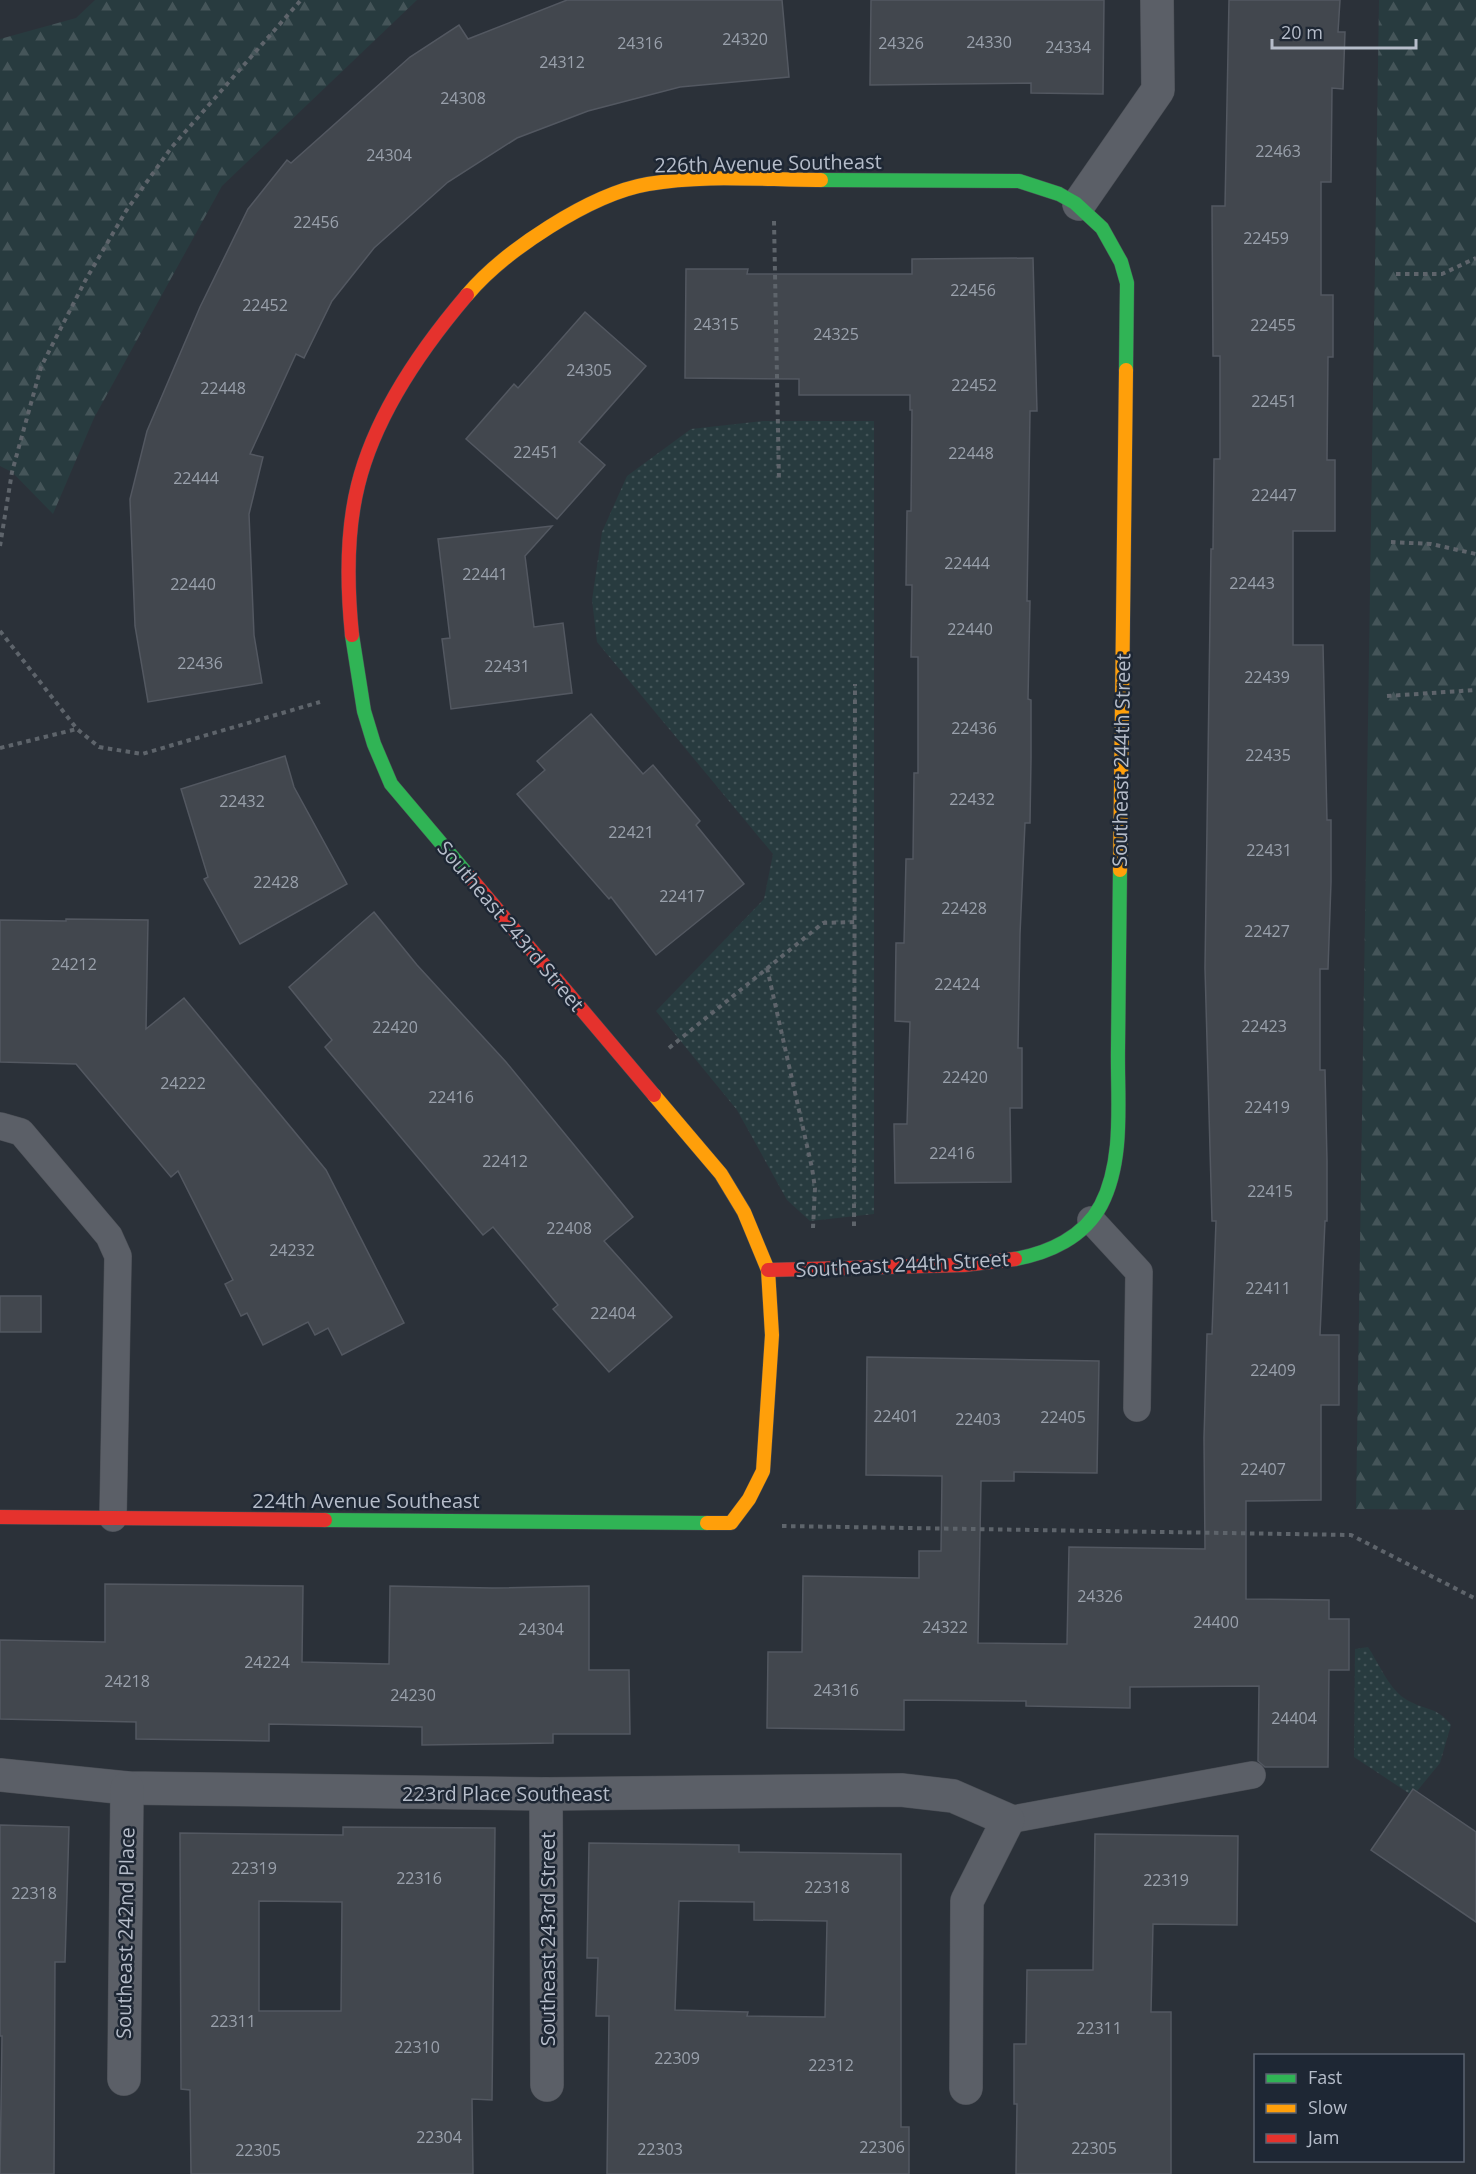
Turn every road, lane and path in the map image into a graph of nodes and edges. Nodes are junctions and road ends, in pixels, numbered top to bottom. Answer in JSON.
{"nodes":[{"id":1,"x":301,"y":0,"type":"edge"},
{"id":2,"x":1157,"y":0,"type":"edge"},
{"id":3,"x":773,"y":182,"type":"junction"},
{"id":4,"x":1079,"y":204,"type":"junction"},
{"id":5,"x":1476,"y":258,"type":"edge"},
{"id":6,"x":1396,"y":274,"type":"dead end"},
{"id":7,"x":456,"y":307,"type":"joint"},
{"id":8,"x":779,"y":482,"type":"dead end"},
{"id":9,"x":1391,"y":542,"type":"dead end"},
{"id":10,"x":0,"y":546,"type":"edge"},
{"id":11,"x":1476,"y":554,"type":"edge"},
{"id":12,"x":0,"y":631,"type":"edge"},
{"id":13,"x":855,"y":684,"type":"dead end"},
{"id":14,"x":361,"y":690,"type":"junction"},
{"id":15,"x":1476,"y":690,"type":"edge"},
{"id":16,"x":1387,"y":696,"type":"dead end"},
{"id":17,"x":76,"y":729,"type":"junction"},
{"id":18,"x":0,"y":748,"type":"edge"},
{"id":19,"x":855,"y":922,"type":"junction"},
{"id":20,"x":767,"y":968,"type":"junction"},
{"id":21,"x":637,"y":1075,"type":"junction"},
{"id":22,"x":0,"y":1126,"type":"edge"},
{"id":23,"x":1091,"y":1220,"type":"junction"},
{"id":24,"x":811,"y":1268,"type":"junction"},
{"id":25,"x":854,"y":1269,"type":"junction"},
{"id":26,"x":768,"y":1270,"type":"junction"},
{"id":27,"x":1137,"y":1408,"type":"dead end"},
{"id":28,"x":0,"y":1516,"type":"edge"},
{"id":29,"x":112,"y":1518,"type":"junction"},
{"id":30,"x":731,"y":1523,"type":"junction"},
{"id":31,"x":1476,"y":1599,"type":"edge"},
{"id":32,"x":0,"y":1775,"type":"edge"},
{"id":33,"x":1252,"y":1775,"type":"dead end"},
{"id":34,"x":127,"y":1788,"type":"junction"},
{"id":35,"x":546,"y":1794,"type":"junction"},
{"id":36,"x":1008,"y":1820,"type":"junction"},
{"id":37,"x":124,"y":2079,"type":"dead end"},
{"id":38,"x":547,"y":2085,"type":"dead end"},
{"id":39,"x":966,"y":2088,"type":"dead end"}],
"edges":[{"from":1,"to":10,"type":"path"},
{"from":2,"to":4,"type":"street"},
{"from":3,"to":4,"type":"street","name":"226th Avenue Southeast"},
{"from":3,"to":7,"type":"street","name":"226th Avenue Southeast"},
{"from":3,"to":8,"type":"path"},
{"from":4,"to":23,"type":"street","name":"Southeast 244th Street"},
{"from":5,"to":6,"type":"path"},
{"from":7,"to":14,"type":"street","name":"Southeast 243rd Street"},
{"from":9,"to":11,"type":"path"},
{"from":12,"to":17,"type":"path"},
{"from":13,"to":19,"type":"path"},
{"from":14,"to":17,"type":"path"},
{"from":14,"to":21,"type":"street","name":"Southeast 243rd Street"},
{"from":15,"to":16,"type":"path"},
{"from":17,"to":18,"type":"path"},
{"from":19,"to":20,"type":"path"},
{"from":19,"to":25,"type":"path"},
{"from":20,"to":21,"type":"path"},
{"from":20,"to":24,"type":"path"},
{"from":21,"to":26,"type":"street","name":"Southeast 243rd Street"},
{"from":22,"to":29,"type":"lane"},
{"from":23,"to":25,"type":"street","name":"Southeast 244th Street"},
{"from":23,"to":27,"type":"lane"},
{"from":24,"to":25,"type":"street","name":"Southeast 244th Street"},
{"from":24,"to":26,"type":"street","name":"Southeast 244th Street"},
{"from":26,"to":30,"type":"street","name":"Southeast 243rd Street"},
{"from":28,"to":29,"type":"street","name":"224th Avenue Southeast"},
{"from":29,"to":30,"type":"street","name":"224th Avenue Southeast"},
{"from":30,"to":31,"type":"path"},
{"from":32,"to":34,"type":"street","name":"223rd Place Southeast"},
{"from":33,"to":36,"type":"lane"},
{"from":34,"to":35,"type":"street","name":"223rd Place Southeast"},
{"from":34,"to":37,"type":"street","name":"Southeast 242nd Place"},
{"from":35,"to":36,"type":"street","name":"223rd Place Southeast"},
{"from":35,"to":38,"type":"street","name":"Southeast 243rd Street"},
{"from":36,"to":39,"type":"street"}]}
